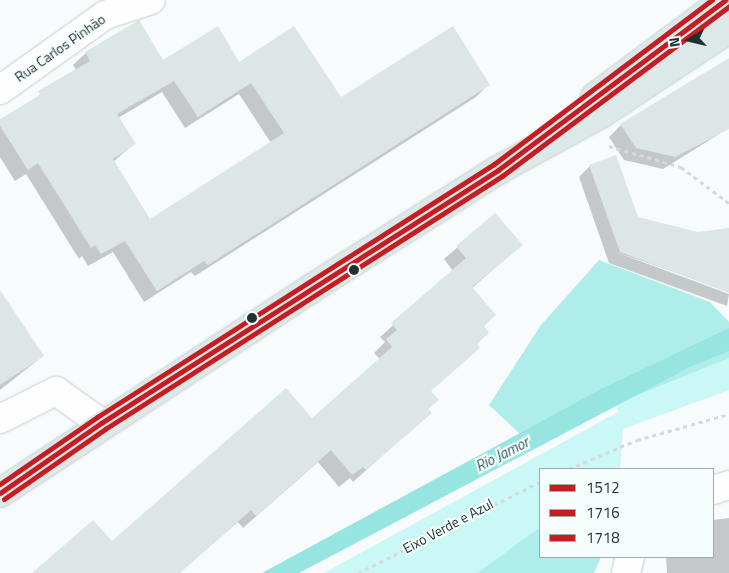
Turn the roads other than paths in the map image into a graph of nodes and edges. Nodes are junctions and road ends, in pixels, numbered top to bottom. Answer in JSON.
{"nodes":[{"id":1,"x":150,"y":0,"type":"edge"},
{"id":2,"x":725,"y":0,"type":"edge"},
{"id":3,"x":729,"y":29,"type":"edge"},
{"id":4,"x":0,"y":90,"type":"edge"},
{"id":5,"x":498,"y":170,"type":"junction"},
{"id":6,"x":0,"y":418,"type":"edge"},
{"id":7,"x":101,"y":423,"type":"junction"},
{"id":8,"x":729,"y":485,"type":"edge"},
{"id":9,"x":714,"y":490,"type":"edge"},
{"id":10,"x":0,"y":493,"type":"edge"},
{"id":11,"x":630,"y":558,"type":"edge"},
{"id":12,"x":626,"y":573,"type":"edge"}],
"edges":[{"from":1,"to":4,"type":"street","name":"Rua Carlos Pinhão"},
{"from":2,"to":5,"type":"main road"},
{"from":3,"to":5,"type":"main road"},
{"from":5,"to":7,"type":"main road"},
{"from":6,"to":7,"type":"street"},
{"from":7,"to":10,"type":"main road"},
{"from":8,"to":9,"type":"street"},
{"from":11,"to":12,"type":"street"}]}
